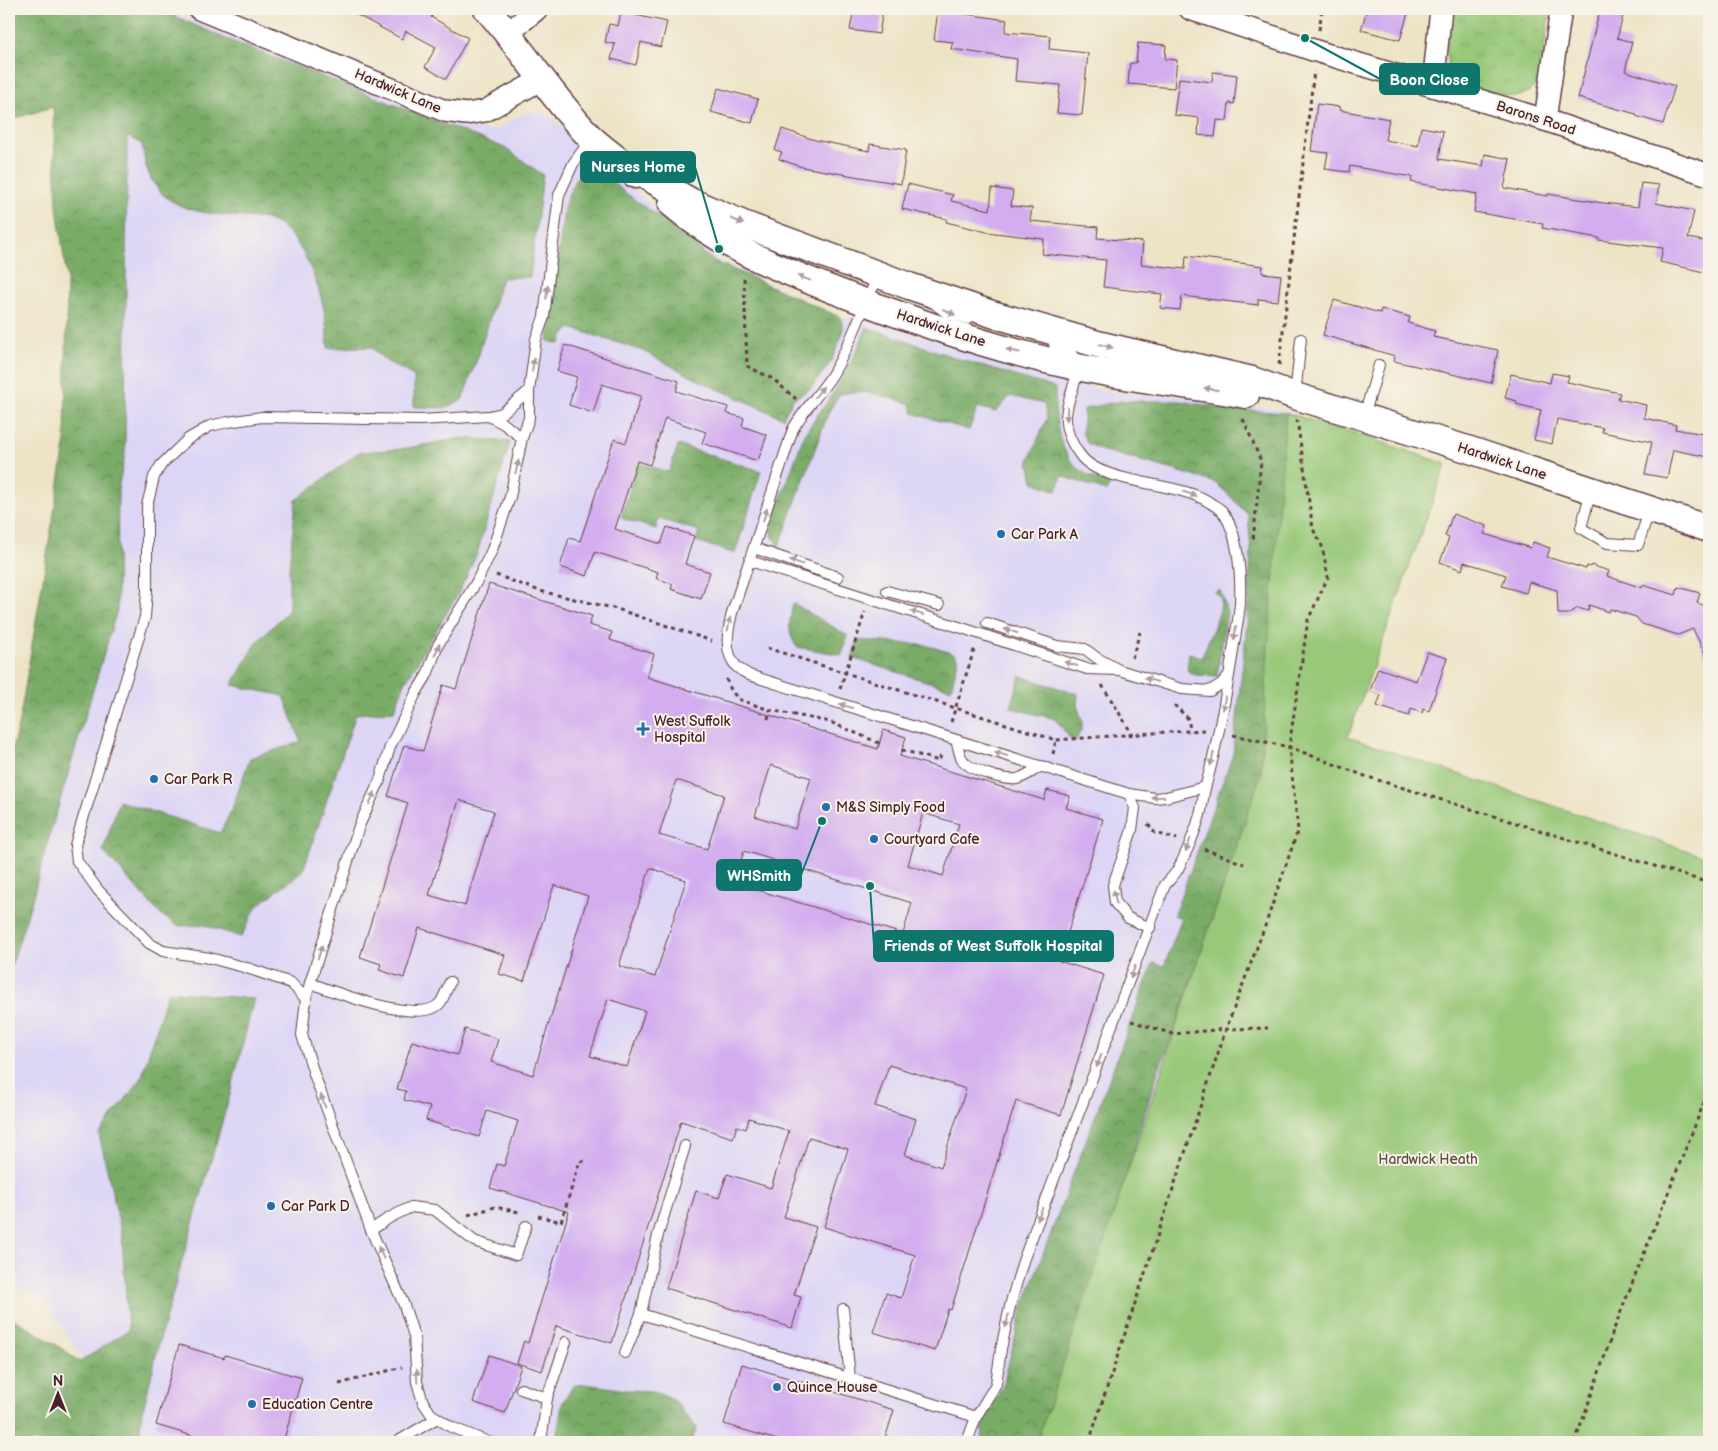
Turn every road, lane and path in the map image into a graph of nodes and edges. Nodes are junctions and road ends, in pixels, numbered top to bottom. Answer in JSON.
{"nodes":[{"id":1,"x":199,"y":9,"type":"edge"},
{"id":2,"x":486,"y":9,"type":"edge"},
{"id":3,"x":537,"y":9,"type":"edge"},
{"id":4,"x":1190,"y":9,"type":"edge"},
{"id":5,"x":1441,"y":9,"type":"edge"},
{"id":6,"x":1561,"y":9,"type":"edge"},
{"id":7,"x":508,"y":33,"type":"junction"},
{"id":8,"x":1316,"y":51,"type":"junction"},
{"id":9,"x":542,"y":79,"type":"junction"},
{"id":10,"x":1432,"y":86,"type":"junction"},
{"id":11,"x":1545,"y":120,"type":"junction"},
{"id":12,"x":592,"y":138,"type":"junction"},
{"id":13,"x":624,"y":164,"type":"junction"},
{"id":14,"x":1709,"y":175,"type":"edge"},
{"id":15,"x":898,"y":281,"type":"junction"},
{"id":16,"x":862,"y":311,"type":"junction"},
{"id":17,"x":975,"y":321,"type":"dead end"},
{"id":18,"x":1301,"y":339,"type":"dead end"},
{"id":19,"x":1048,"y":343,"type":"dead end"},
{"id":20,"x":1380,"y":365,"type":"dead end"},
{"id":21,"x":1278,"y":369,"type":"dead end"},
{"id":22,"x":1082,"y":378,"type":"junction"},
{"id":23,"x":529,"y":390,"type":"junction"},
{"id":24,"x":1234,"y":393,"type":"junction"},
{"id":25,"x":1295,"y":405,"type":"junction"},
{"id":26,"x":489,"y":416,"type":"junction"},
{"id":27,"x":1364,"y":417,"type":"junction"},
{"id":28,"x":522,"y":438,"type":"junction"},
{"id":29,"x":1591,"y":490,"type":"junction"},
{"id":30,"x":1650,"y":509,"type":"junction"},
{"id":31,"x":1709,"y":529,"type":"edge"},
{"id":32,"x":1253,"y":543,"type":"dead end"},
{"id":33,"x":754,"y":548,"type":"junction"},
{"id":34,"x":750,"y":561,"type":"junction"},
{"id":35,"x":482,"y":571,"type":"junction"},
{"id":36,"x":838,"y":577,"type":"dead end"},
{"id":37,"x":887,"y":591,"type":"dead end"},
{"id":38,"x":940,"y":606,"type":"dead end"},
{"id":39,"x":866,"y":609,"type":"dead end"},
{"id":40,"x":987,"y":622,"type":"dead end"},
{"id":41,"x":712,"y":641,"type":"dead end"},
{"id":42,"x":976,"y":644,"type":"dead end"},
{"id":43,"x":767,"y":648,"type":"dead end"},
{"id":44,"x":847,"y":669,"type":"dead end"},
{"id":45,"x":1119,"y":670,"type":"junction"},
{"id":46,"x":1230,"y":674,"type":"junction"},
{"id":47,"x":1099,"y":680,"type":"dead end"},
{"id":48,"x":960,"y":695,"type":"dead end"},
{"id":49,"x":770,"y":710,"type":"dead end"},
{"id":50,"x":768,"y":719,"type":"dead end"},
{"id":51,"x":1219,"y":731,"type":"junction"},
{"id":52,"x":1132,"y":734,"type":"junction"},
{"id":53,"x":956,"y":740,"type":"junction"},
{"id":54,"x":1289,"y":747,"type":"junction"},
{"id":55,"x":1042,"y":766,"type":"junction"},
{"id":56,"x":1205,"y":787,"type":"junction"},
{"id":57,"x":1129,"y":794,"type":"junction"},
{"id":58,"x":1709,"y":883,"type":"edge"},
{"id":59,"x":1150,"y":928,"type":"junction"},
{"id":60,"x":450,"y":982,"type":"dead end"},
{"id":61,"x":310,"y":983,"type":"junction"},
{"id":62,"x":306,"y":999,"type":"junction"},
{"id":63,"x":1117,"y":1016,"type":"junction"},
{"id":64,"x":1268,"y":1028,"type":"dead end"},
{"id":65,"x":1226,"y":1029,"type":"junction"},
{"id":66,"x":1709,"y":1090,"type":"edge"},
{"id":67,"x":1707,"y":1100,"type":"edge"},
{"id":68,"x":685,"y":1146,"type":"dead end"},
{"id":69,"x":585,"y":1162,"type":"dead end"},
{"id":70,"x":523,"y":1213,"type":"dead end"},
{"id":71,"x":533,"y":1215,"type":"dead end"},
{"id":72,"x":448,"y":1222,"type":"junction"},
{"id":73,"x":526,"y":1226,"type":"dead end"},
{"id":74,"x":371,"y":1230,"type":"junction"},
{"id":75,"x":843,"y":1309,"type":"dead end"},
{"id":76,"x":641,"y":1314,"type":"junction"},
{"id":77,"x":566,"y":1342,"type":"dead end"},
{"id":78,"x":625,"y":1353,"type":"dead end"},
{"id":79,"x":416,"y":1364,"type":"junction"},
{"id":80,"x":850,"y":1378,"type":"junction"},
{"id":81,"x":339,"y":1384,"type":"dead end"},
{"id":82,"x":521,"y":1388,"type":"dead end"},
{"id":83,"x":547,"y":1398,"type":"junction"},
{"id":84,"x":976,"y":1417,"type":"junction"},
{"id":85,"x":437,"y":1418,"type":"junction"},
{"id":86,"x":397,"y":1442,"type":"edge"},
{"id":87,"x":488,"y":1442,"type":"edge"},
{"id":88,"x":541,"y":1442,"type":"edge"},
{"id":89,"x":967,"y":1442,"type":"edge"},
{"id":90,"x":1089,"y":1442,"type":"edge"},
{"id":91,"x":1575,"y":1442,"type":"edge"}],
"edges":[{"from":1,"to":9,"type":"street","name":"Hardwick Lane"},
{"from":2,"to":7,"type":"street"},
{"from":3,"to":7,"type":"street"},
{"from":4,"to":8,"type":"street","name":"Barons Road"},
{"from":5,"to":10,"type":"street"},
{"from":6,"to":11,"type":"street"},
{"from":7,"to":9,"type":"street"},
{"from":8,"to":10,"type":"street","name":"Barons Road"},
{"from":8,"to":21,"type":"path"},
{"from":9,"to":12,"type":"street","name":"Hardwick Lane"},
{"from":10,"to":11,"type":"street","name":"Barons Road"},
{"from":11,"to":14,"type":"street","name":"Barons Road"},
{"from":12,"to":13,"type":"street","name":"Hardwick Lane"},
{"from":23,"to":12,"type":"lane","one_way":true},
{"from":13,"to":15,"type":"street","name":"Hardwick Lane","one_way":true},
{"from":16,"to":13,"type":"street","name":"Hardwick Lane","one_way":true},
{"from":15,"to":16,"type":"lane"},
{"from":15,"to":17,"type":"lane","one_way":true},
{"from":15,"to":25,"type":"street","name":"Hardwick Lane","one_way":true},
{"from":22,"to":16,"type":"street","name":"Hardwick Lane","one_way":true},
{"from":33,"to":16,"type":"lane","one_way":true},
{"from":18,"to":25,"type":"lane"},
{"from":19,"to":22,"type":"lane"},
{"from":20,"to":27,"type":"lane"},
{"from":24,"to":22,"type":"street","name":"Hardwick Lane","one_way":true},
{"from":22,"to":46,"type":"lane","one_way":true},
{"from":23,"to":26,"type":"lane"},
{"from":23,"to":28,"type":"lane"},
{"from":24,"to":25,"type":"street","name":"Hardwick Lane"},
{"from":24,"to":32,"type":"path"},
{"from":25,"to":27,"type":"street","name":"Hardwick Lane"},
{"from":25,"to":54,"type":"path"},
{"from":26,"to":28,"type":"lane"},
{"from":26,"to":62,"type":"lane"},
{"from":27,"to":29,"type":"street","name":"Hardwick Lane"},
{"from":35,"to":28,"type":"lane","one_way":true},
{"from":29,"to":30,"type":"street","name":"Hardwick Lane"},
{"from":29,"to":30,"type":"lane"},
{"from":30,"to":31,"type":"street","name":"Hardwick Lane"},
{"from":33,"to":34,"type":"lane"},
{"from":36,"to":33,"type":"lane","one_way":true},
{"from":45,"to":34,"type":"lane","one_way":true},
{"from":53,"to":34,"type":"lane","one_way":true},
{"from":35,"to":41,"type":"path"},
{"from":61,"to":35,"type":"lane","one_way":true},
{"from":37,"to":38,"type":"lane"},
{"from":39,"to":44,"type":"path"},
{"from":45,"to":40,"type":"lane","one_way":true},
{"from":42,"to":48,"type":"path"},
{"from":43,"to":52,"type":"path"},
{"from":46,"to":45,"type":"lane","one_way":true},
{"from":46,"to":51,"type":"lane","one_way":true},
{"from":47,"to":52,"type":"path"},
{"from":49,"to":50,"type":"path"},
{"from":51,"to":52,"type":"path"},
{"from":51,"to":54,"type":"path"},
{"from":51,"to":56,"type":"lane","one_way":true},
{"from":55,"to":53,"type":"lane","one_way":true},
{"from":53,"to":55,"type":"lane"},
{"from":54,"to":58,"type":"path"},
{"from":54,"to":65,"type":"path"},
{"from":55,"to":57,"type":"lane"},
{"from":56,"to":57,"type":"lane","one_way":true},
{"from":56,"to":59,"type":"lane","one_way":true},
{"from":59,"to":57,"type":"lane","one_way":true},
{"from":59,"to":63,"type":"lane","one_way":true},
{"from":60,"to":61,"type":"lane"},
{"from":61,"to":62,"type":"lane"},
{"from":74,"to":62,"type":"lane","one_way":true},
{"from":63,"to":65,"type":"path"},
{"from":63,"to":84,"type":"lane","one_way":true},
{"from":64,"to":65,"type":"path"},
{"from":65,"to":90,"type":"path"},
{"from":66,"to":67,"type":"path"},
{"from":67,"to":91,"type":"path"},
{"from":68,"to":76,"type":"lane"},
{"from":69,"to":71,"type":"path"},
{"from":70,"to":72,"type":"path"},
{"from":72,"to":73,"type":"lane"},
{"from":72,"to":74,"type":"lane"},
{"from":79,"to":74,"type":"lane","one_way":true},
{"from":75,"to":80,"type":"lane"},
{"from":76,"to":78,"type":"lane"},
{"from":76,"to":80,"type":"lane"},
{"from":77,"to":83,"type":"lane"},
{"from":79,"to":81,"type":"path"},
{"from":85,"to":79,"type":"lane","one_way":true},
{"from":80,"to":84,"type":"lane"},
{"from":82,"to":83,"type":"lane"},
{"from":83,"to":88,"type":"lane"},
{"from":84,"to":89,"type":"lane"},
{"from":85,"to":86,"type":"lane"},
{"from":85,"to":87,"type":"lane"}]}
